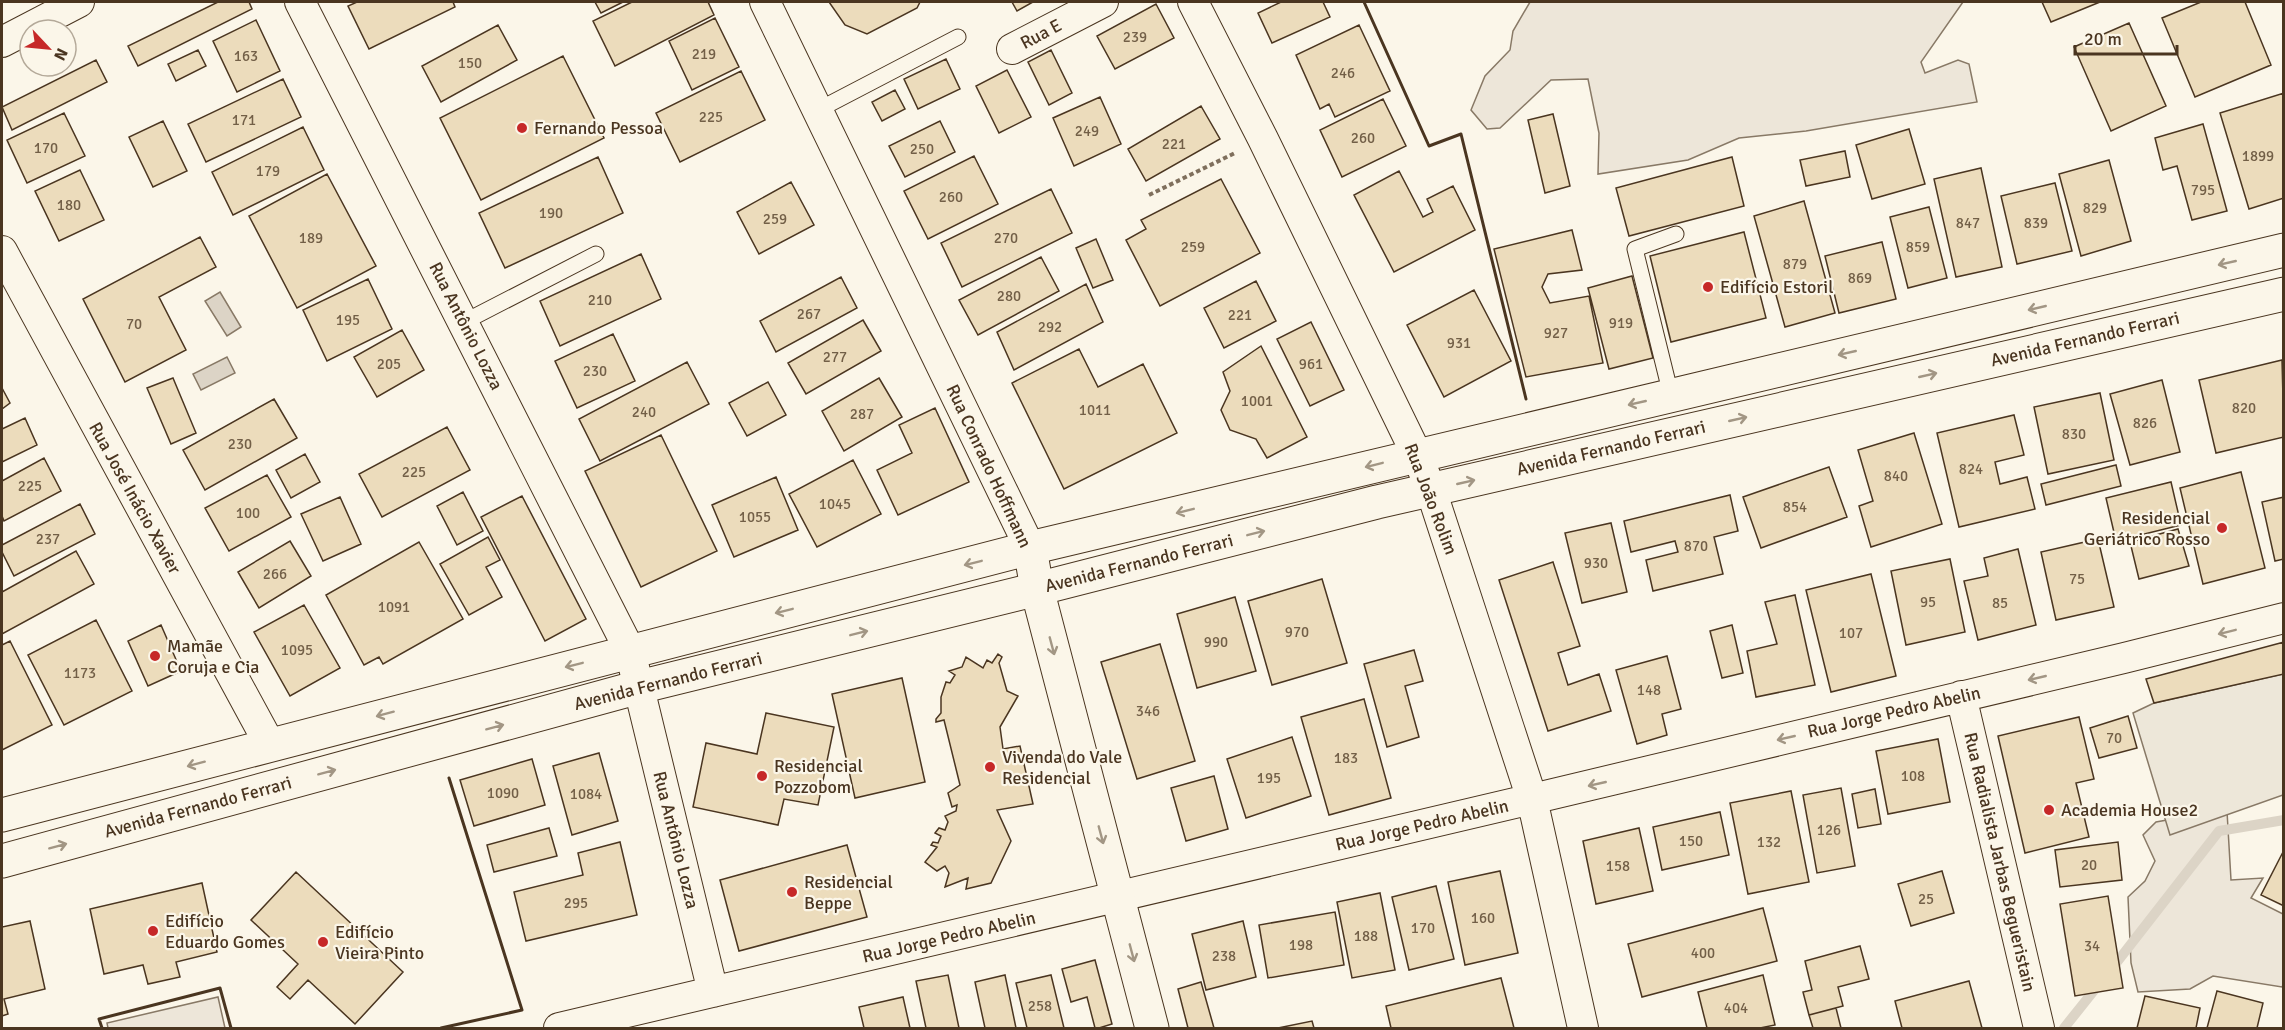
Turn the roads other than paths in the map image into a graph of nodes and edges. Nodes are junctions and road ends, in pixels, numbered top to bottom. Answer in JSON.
{"nodes":[{"id":1,"x":79,"y":2,"type":"edge"},
{"id":2,"x":300,"y":2,"type":"edge"},
{"id":3,"x":765,"y":2,"type":"edge"},
{"id":4,"x":1103,"y":2,"type":"edge"},
{"id":5,"x":1193,"y":2,"type":"edge"},
{"id":6,"x":958,"y":37,"type":"dead end"},
{"id":7,"x":2,"y":42,"type":"edge"},
{"id":8,"x":1012,"y":49,"type":"dead end"},
{"id":9,"x":818,"y":110,"type":"junction"},
{"id":10,"x":1676,"y":234,"type":"dead end"},
{"id":11,"x":2283,"y":250,"type":"edge"},
{"id":12,"x":2,"y":251,"type":"edge"},
{"id":13,"x":596,"y":254,"type":"dead end"},
{"id":14,"x":2283,"y":294,"type":"edge"},
{"id":15,"x":464,"y":322,"type":"junction"},
{"id":16,"x":1671,"y":395,"type":"junction"},
{"id":17,"x":1417,"y":455,"type":"junction"},
{"id":18,"x":1431,"y":490,"type":"junction"},
{"id":19,"x":1030,"y":548,"type":"junction"},
{"id":20,"x":1037,"y":589,"type":"junction"},
{"id":21,"x":2283,"y":618,"type":"edge"},
{"id":22,"x":630,"y":651,"type":"junction"},
{"id":23,"x":639,"y":687,"type":"junction"},
{"id":24,"x":1961,"y":696,"type":"junction"},
{"id":25,"x":270,"y":745,"type":"junction"},
{"id":26,"x":1532,"y":799,"type":"junction"},
{"id":27,"x":2,"y":815,"type":"edge"},
{"id":28,"x":2,"y":861,"type":"edge"},
{"id":29,"x":1118,"y":897,"type":"junction"},
{"id":30,"x":713,"y":992,"type":"junction"},
{"id":31,"x":559,"y":1029,"type":"edge"},
{"id":32,"x":1152,"y":1029,"type":"edge"},
{"id":33,"x":1583,"y":1029,"type":"edge"},
{"id":34,"x":2038,"y":1029,"type":"edge"}],
"edges":[{"from":1,"to":7,"type":"street"},
{"from":2,"to":15,"type":"street","name":"Rua Antônio Lozza"},
{"from":3,"to":9,"type":"street","name":"Rua Conrado Hoffmann"},
{"from":4,"to":8,"type":"street","name":"Rua E"},
{"from":5,"to":17,"type":"street","name":"Rua João Rolim"},
{"from":6,"to":9,"type":"lane"},
{"from":9,"to":19,"type":"street","name":"Rua Conrado Hoffmann"},
{"from":10,"to":16,"type":"lane"},
{"from":11,"to":16,"type":"main road","name":"Avenida Fernando Ferrari","one_way":true},
{"from":12,"to":25,"type":"street","name":"Rua José Inácio Xavier"},
{"from":13,"to":15,"type":"lane"},
{"from":18,"to":14,"type":"main road","name":"Avenida Fernando Ferrari","one_way":true},
{"from":15,"to":22,"type":"street","name":"Rua Antônio Lozza"},
{"from":16,"to":17,"type":"main road","name":"Avenida Fernando Ferrari","one_way":true},
{"from":17,"to":18,"type":"street","name":"Rua João Rolim"},
{"from":17,"to":19,"type":"main road","name":"Avenida Fernando Ferrari","one_way":true},
{"from":20,"to":18,"type":"main road","name":"Avenida Fernando Ferrari","one_way":true},
{"from":18,"to":26,"type":"street","name":"Rua João Rolim"},
{"from":19,"to":20,"type":"main road","name":"Rua Conrado Hoffmann"},
{"from":19,"to":22,"type":"main road","name":"Avenida Fernando Ferrari","one_way":true},
{"from":23,"to":20,"type":"main road","name":"Avenida Fernando Ferrari","one_way":true},
{"from":20,"to":29,"type":"main road","name":"Rua Conrado Hoffmann","one_way":true},
{"from":21,"to":24,"type":"street","name":"Rua Jorge Pedro Abelin","one_way":true},
{"from":22,"to":23,"type":"street","name":"Rua Antônio Lozza"},
{"from":22,"to":25,"type":"main road","name":"Avenida Fernando Ferrari","one_way":true},
{"from":28,"to":23,"type":"main road","name":"Avenida Fernando Ferrari","one_way":true},
{"from":23,"to":30,"type":"street","name":"Rua Antônio Lozza"},
{"from":24,"to":26,"type":"street","name":"Rua Jorge Pedro Abelin","one_way":true},
{"from":24,"to":34,"type":"street","name":"Rua Radialista Jarbas Begueristain"},
{"from":25,"to":27,"type":"main road","name":"Avenida Fernando Ferrari","one_way":true},
{"from":26,"to":29,"type":"street","name":"Rua Jorge Pedro Abelin"},
{"from":26,"to":33,"type":"street","name":"Rua João Rolim"},
{"from":29,"to":30,"type":"street","name":"Rua Jorge Pedro Abelin"},
{"from":29,"to":32,"type":"main road","name":"Rua Conrado Hoffmann","one_way":true},
{"from":30,"to":31,"type":"street","name":"Rua Jorge Pedro Abelin"}]}
